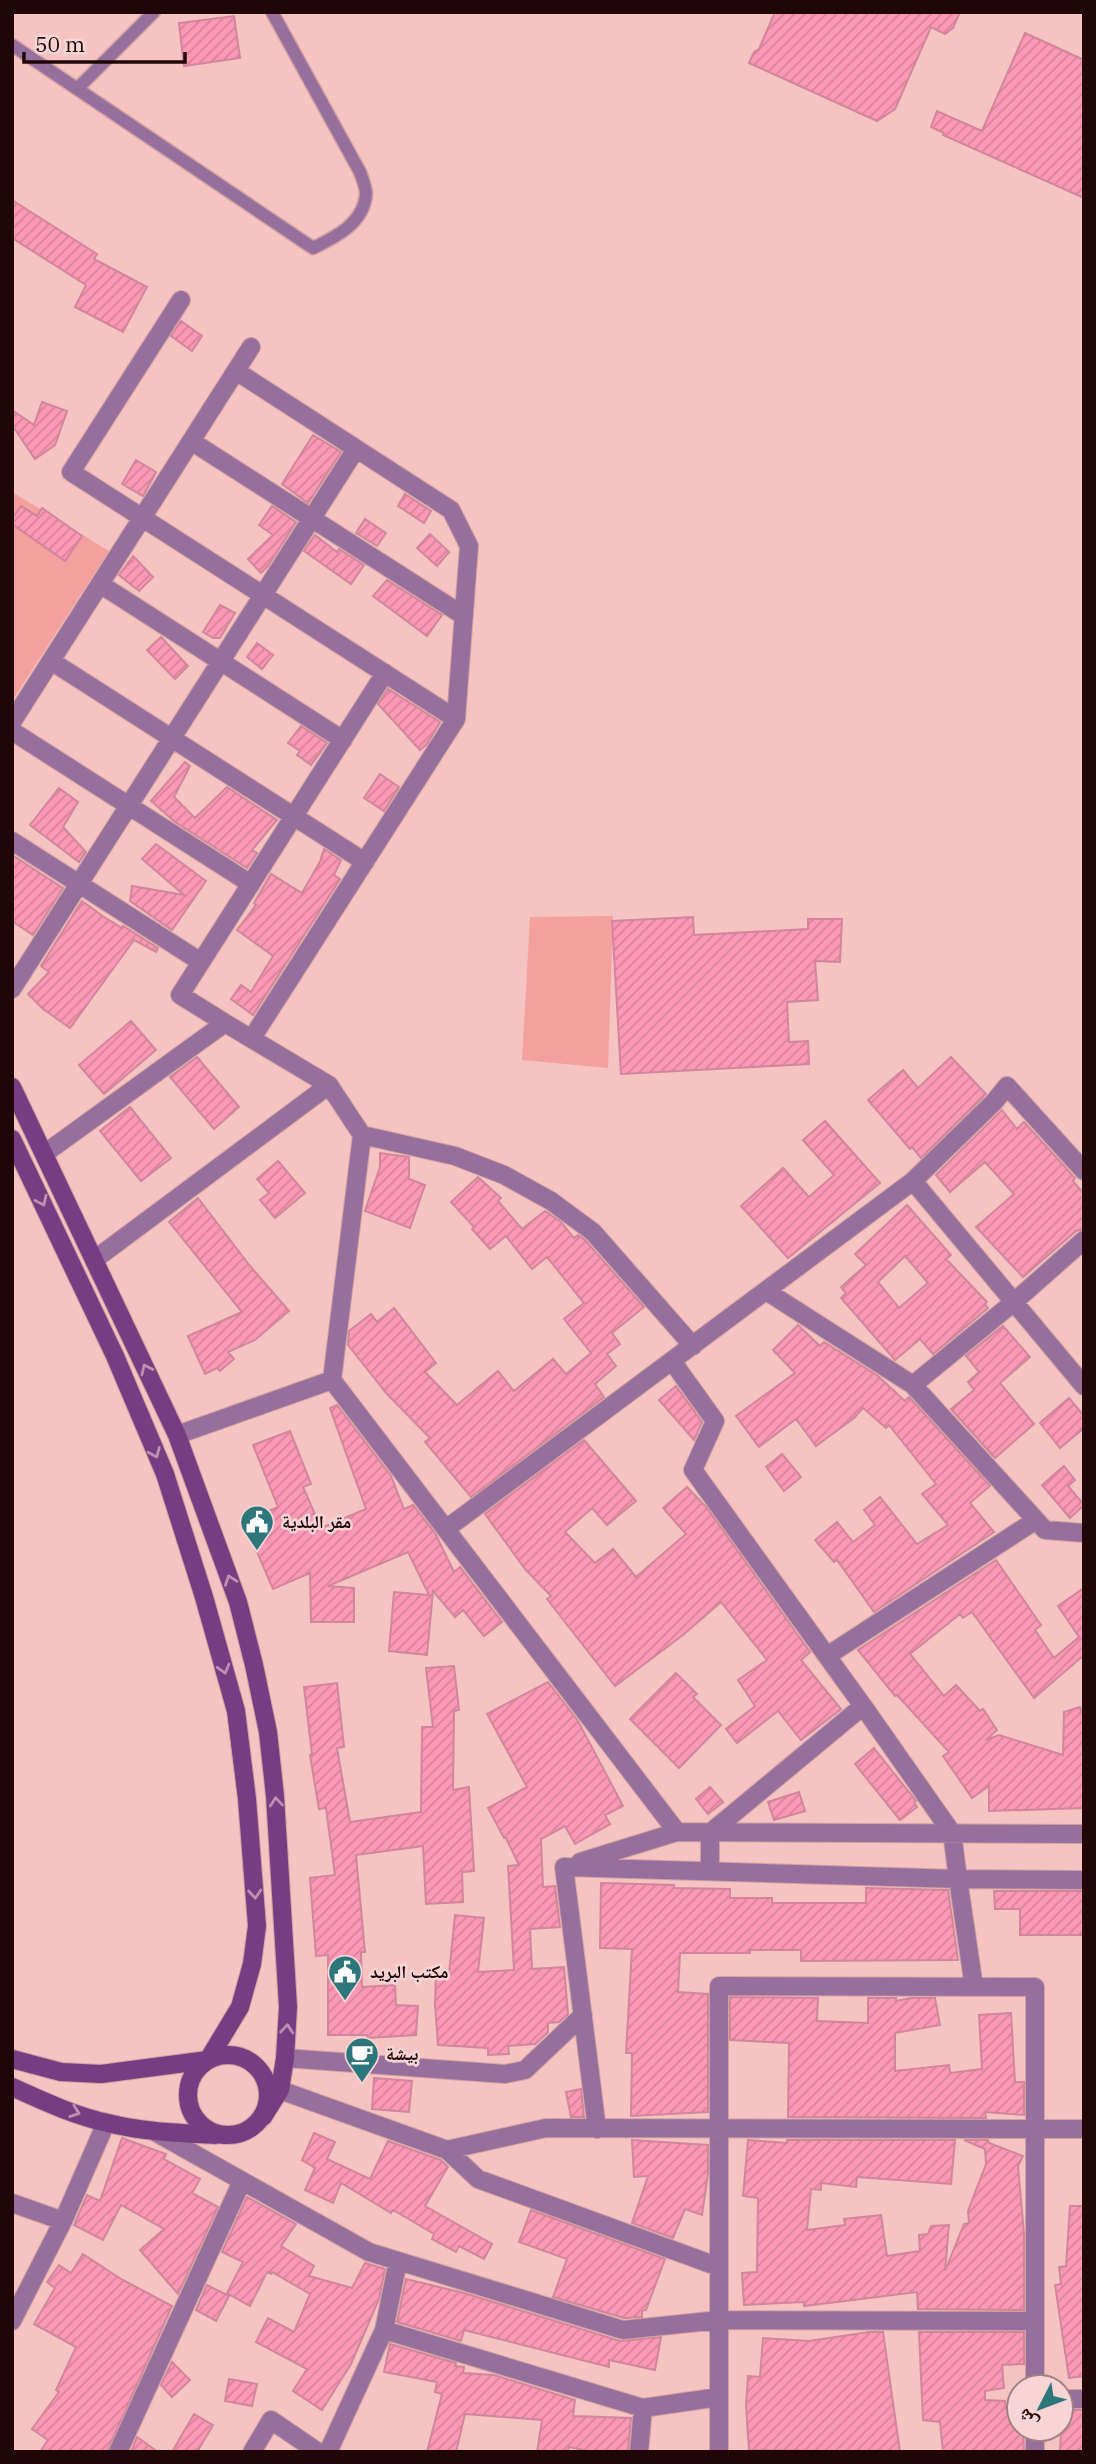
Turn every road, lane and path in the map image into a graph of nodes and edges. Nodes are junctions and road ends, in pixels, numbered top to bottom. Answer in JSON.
{"nodes":[{"id":1,"x":154,"y":12,"type":"edge"},
{"id":2,"x":272,"y":12,"type":"edge"},
{"id":3,"x":12,"y":45,"type":"edge"},
{"id":4,"x":76,"y":89,"type":"junction"},
{"id":5,"x":181,"y":300,"type":"dead end"},
{"id":6,"x":251,"y":347,"type":"dead end"},
{"id":7,"x":236,"y":371,"type":"junction"},
{"id":8,"x":191,"y":441,"type":"junction"},
{"id":9,"x":356,"y":449,"type":"junction"},
{"id":10,"x":142,"y":518,"type":"junction"},
{"id":11,"x":312,"y":519,"type":"junction"},
{"id":12,"x":100,"y":584,"type":"junction"},
{"id":13,"x":263,"y":595,"type":"junction"},
{"id":14,"x":464,"y":616,"type":"junction"},
{"id":15,"x":51,"y":661,"type":"junction"},
{"id":16,"x":221,"y":662,"type":"junction"},
{"id":17,"x":385,"y":673,"type":"junction"},
{"id":18,"x":456,"y":719,"type":"junction"},
{"id":19,"x":12,"y":722,"type":"edge"},
{"id":20,"x":12,"y":731,"type":"edge"},
{"id":21,"x":172,"y":738,"type":"junction"},
{"id":22,"x":342,"y":740,"type":"junction"},
{"id":23,"x":129,"y":806,"type":"junction"},
{"id":24,"x":294,"y":816,"type":"junction"},
{"id":25,"x":12,"y":841,"type":"edge"},
{"id":26,"x":365,"y":862,"type":"junction"},
{"id":27,"x":79,"y":884,"type":"junction"},
{"id":28,"x":251,"y":884,"type":"junction"},
{"id":29,"x":201,"y":962,"type":"junction"},
{"id":30,"x":12,"y":989,"type":"edge"},
{"id":31,"x":225,"y":1023,"type":"junction"},
{"id":32,"x":253,"y":1038,"type":"junction"},
{"id":33,"x":329,"y":1086,"type":"junction"},
{"id":34,"x":12,"y":1087,"type":"edge"},
{"id":35,"x":362,"y":1135,"type":"junction"},
{"id":36,"x":12,"y":1139,"type":"edge"},
{"id":37,"x":44,"y":1154,"type":"junction"},
{"id":38,"x":1084,"y":1171,"type":"edge"},
{"id":39,"x":913,"y":1181,"type":"junction"},
{"id":40,"x":1084,"y":1240,"type":"edge"},
{"id":41,"x":94,"y":1260,"type":"junction"},
{"id":42,"x":766,"y":1291,"type":"junction"},
{"id":43,"x":1014,"y":1302,"type":"junction"},
{"id":44,"x":693,"y":1346,"type":"junction"},
{"id":45,"x":672,"y":1361,"type":"junction"},
{"id":46,"x":332,"y":1380,"type":"junction"},
{"id":47,"x":913,"y":1385,"type":"junction"},
{"id":48,"x":1084,"y":1386,"type":"edge"},
{"id":49,"x":177,"y":1435,"type":"junction"},
{"id":50,"x":1036,"y":1520,"type":"junction"},
{"id":51,"x":446,"y":1529,"type":"junction"},
{"id":52,"x":1084,"y":1533,"type":"edge"},
{"id":53,"x":827,"y":1656,"type":"junction"},
{"id":54,"x":863,"y":1706,"type":"junction"},
{"id":55,"x":677,"y":1832,"type":"junction"},
{"id":56,"x":710,"y":1833,"type":"junction"},
{"id":57,"x":952,"y":1833,"type":"junction"},
{"id":58,"x":1084,"y":1834,"type":"edge"},
{"id":59,"x":564,"y":1867,"type":"junction"},
{"id":60,"x":710,"y":1871,"type":"junction"},
{"id":61,"x":958,"y":1879,"type":"junction"},
{"id":62,"x":1084,"y":1880,"type":"edge"},
{"id":63,"x":974,"y":1987,"type":"junction"},
{"id":64,"x":583,"y":2015,"type":"junction"},
{"id":65,"x":285,"y":2058,"type":"junction"},
{"id":66,"x":12,"y":2059,"type":"edge"},
{"id":67,"x":208,"y":2060,"type":"junction"},
{"id":68,"x":12,"y":2087,"type":"edge"},
{"id":69,"x":280,"y":2090,"type":"junction"},
{"id":70,"x":263,"y":2116,"type":"junction"},
{"id":71,"x":106,"y":2123,"type":"junction"},
{"id":72,"x":719,"y":2128,"type":"junction"},
{"id":73,"x":597,"y":2129,"type":"junction"},
{"id":74,"x":1035,"y":2129,"type":"junction"},
{"id":75,"x":1084,"y":2129,"type":"edge"},
{"id":76,"x":155,"y":2132,"type":"junction"},
{"id":77,"x":224,"y":2136,"type":"junction"},
{"id":78,"x":447,"y":2150,"type":"junction"},
{"id":79,"x":242,"y":2181,"type":"junction"},
{"id":80,"x":12,"y":2203,"type":"edge"},
{"id":81,"x":63,"y":2221,"type":"junction"},
{"id":82,"x":398,"y":2261,"type":"junction"},
{"id":83,"x":719,"y":2267,"type":"junction"},
{"id":84,"x":719,"y":2320,"type":"junction"},
{"id":85,"x":12,"y":2321,"type":"edge"},
{"id":86,"x":1035,"y":2321,"type":"junction"},
{"id":87,"x":384,"y":2330,"type":"junction"},
{"id":88,"x":1035,"y":2373,"type":"edge"},
{"id":89,"x":719,"y":2398,"type":"junction"},
{"id":90,"x":643,"y":2408,"type":"junction"},
{"id":91,"x":118,"y":2452,"type":"edge"},
{"id":92,"x":251,"y":2452,"type":"edge"},
{"id":93,"x":318,"y":2452,"type":"edge"},
{"id":94,"x":328,"y":2452,"type":"edge"},
{"id":95,"x":639,"y":2452,"type":"edge"},
{"id":96,"x":719,"y":2452,"type":"edge"}],
"edges":[{"from":1,"to":4,"type":"lane"},
{"from":2,"to":4,"type":"lane"},
{"from":3,"to":4,"type":"lane"},
{"from":5,"to":10,"type":"street"},
{"from":6,"to":7,"type":"street"},
{"from":7,"to":8,"type":"street"},
{"from":7,"to":9,"type":"street"},
{"from":8,"to":10,"type":"street"},
{"from":8,"to":11,"type":"street"},
{"from":9,"to":11,"type":"street"},
{"from":9,"to":14,"type":"street"},
{"from":10,"to":12,"type":"street"},
{"from":10,"to":13,"type":"street"},
{"from":11,"to":13,"type":"street"},
{"from":11,"to":14,"type":"street"},
{"from":12,"to":15,"type":"street"},
{"from":12,"to":16,"type":"street"},
{"from":13,"to":16,"type":"street"},
{"from":13,"to":17,"type":"street"},
{"from":14,"to":18,"type":"street"},
{"from":15,"to":19,"type":"street"},
{"from":15,"to":21,"type":"street"},
{"from":16,"to":21,"type":"street"},
{"from":16,"to":22,"type":"street"},
{"from":17,"to":18,"type":"street"},
{"from":17,"to":22,"type":"street"},
{"from":18,"to":26,"type":"street"},
{"from":20,"to":23,"type":"street"},
{"from":21,"to":23,"type":"street"},
{"from":21,"to":24,"type":"street"},
{"from":22,"to":24,"type":"street"},
{"from":23,"to":27,"type":"street"},
{"from":23,"to":28,"type":"street"},
{"from":24,"to":26,"type":"street"},
{"from":24,"to":28,"type":"street"},
{"from":25,"to":27,"type":"street"},
{"from":26,"to":32,"type":"street"},
{"from":27,"to":29,"type":"street"},
{"from":27,"to":30,"type":"street"},
{"from":28,"to":29,"type":"street"},
{"from":29,"to":31,"type":"street"},
{"from":31,"to":32,"type":"street"},
{"from":31,"to":37,"type":"street"},
{"from":32,"to":33,"type":"street"},
{"from":33,"to":35,"type":"street"},
{"from":33,"to":41,"type":"street"},
{"from":34,"to":37,"type":"main road"},
{"from":35,"to":44,"type":"street"},
{"from":35,"to":46,"type":"street"},
{"from":36,"to":67,"type":"main road","one_way":true},
{"from":37,"to":41,"type":"main road"},
{"from":38,"to":39,"type":"street"},
{"from":39,"to":42,"type":"street"},
{"from":39,"to":43,"type":"street"},
{"from":40,"to":43,"type":"street"},
{"from":49,"to":41,"type":"main road","one_way":true},
{"from":42,"to":44,"type":"street"},
{"from":42,"to":47,"type":"street"},
{"from":43,"to":47,"type":"street"},
{"from":43,"to":48,"type":"street"},
{"from":44,"to":45,"type":"street"},
{"from":45,"to":51,"type":"street"},
{"from":45,"to":53,"type":"street"},
{"from":46,"to":49,"type":"street"},
{"from":46,"to":51,"type":"street"},
{"from":47,"to":50,"type":"street"},
{"from":65,"to":49,"type":"main road","one_way":true},
{"from":50,"to":52,"type":"street"},
{"from":50,"to":53,"type":"street"},
{"from":51,"to":55,"type":"street"},
{"from":53,"to":54,"type":"street"},
{"from":54,"to":56,"type":"street"},
{"from":54,"to":57,"type":"street"},
{"from":55,"to":56,"type":"street"},
{"from":55,"to":59,"type":"street"},
{"from":56,"to":57,"type":"street"},
{"from":56,"to":60,"type":"street"},
{"from":57,"to":58,"type":"street"},
{"from":57,"to":61,"type":"street"},
{"from":59,"to":60,"type":"street"},
{"from":59,"to":64,"type":"street"},
{"from":60,"to":61,"type":"street"},
{"from":61,"to":62,"type":"street"},
{"from":61,"to":63,"type":"street"},
{"from":63,"to":72,"type":"street"},
{"from":63,"to":74,"type":"street"},
{"from":64,"to":65,"type":"street"},
{"from":64,"to":73,"type":"street"},
{"from":65,"to":69,"type":"main road"},
{"from":66,"to":67,"type":"main road"},
{"from":67,"to":70,"type":"main road"},
{"from":67,"to":77,"type":"main road"},
{"from":68,"to":71,"type":"main road","one_way":true},
{"from":69,"to":70,"type":"main road"},
{"from":69,"to":78,"type":"street"},
{"from":70,"to":77,"type":"main road"},
{"from":71,"to":76,"type":"main road"},
{"from":71,"to":81,"type":"street"},
{"from":72,"to":73,"type":"street"},
{"from":72,"to":74,"type":"street"},
{"from":72,"to":83,"type":"street"},
{"from":73,"to":78,"type":"street"},
{"from":74,"to":75,"type":"street"},
{"from":74,"to":86,"type":"street"},
{"from":76,"to":77,"type":"main road"},
{"from":76,"to":79,"type":"street"},
{"from":78,"to":83,"type":"street"},
{"from":79,"to":82,"type":"street"},
{"from":79,"to":91,"type":"street"},
{"from":80,"to":81,"type":"street"},
{"from":81,"to":85,"type":"street"},
{"from":82,"to":84,"type":"street"},
{"from":82,"to":87,"type":"street"},
{"from":83,"to":84,"type":"street"},
{"from":84,"to":86,"type":"street"},
{"from":84,"to":89,"type":"street"},
{"from":86,"to":88,"type":"street"},
{"from":87,"to":90,"type":"street"},
{"from":87,"to":94,"type":"street"},
{"from":89,"to":90,"type":"street"},
{"from":89,"to":96,"type":"street"},
{"from":90,"to":95,"type":"street"},
{"from":92,"to":93,"type":"street"}]}
